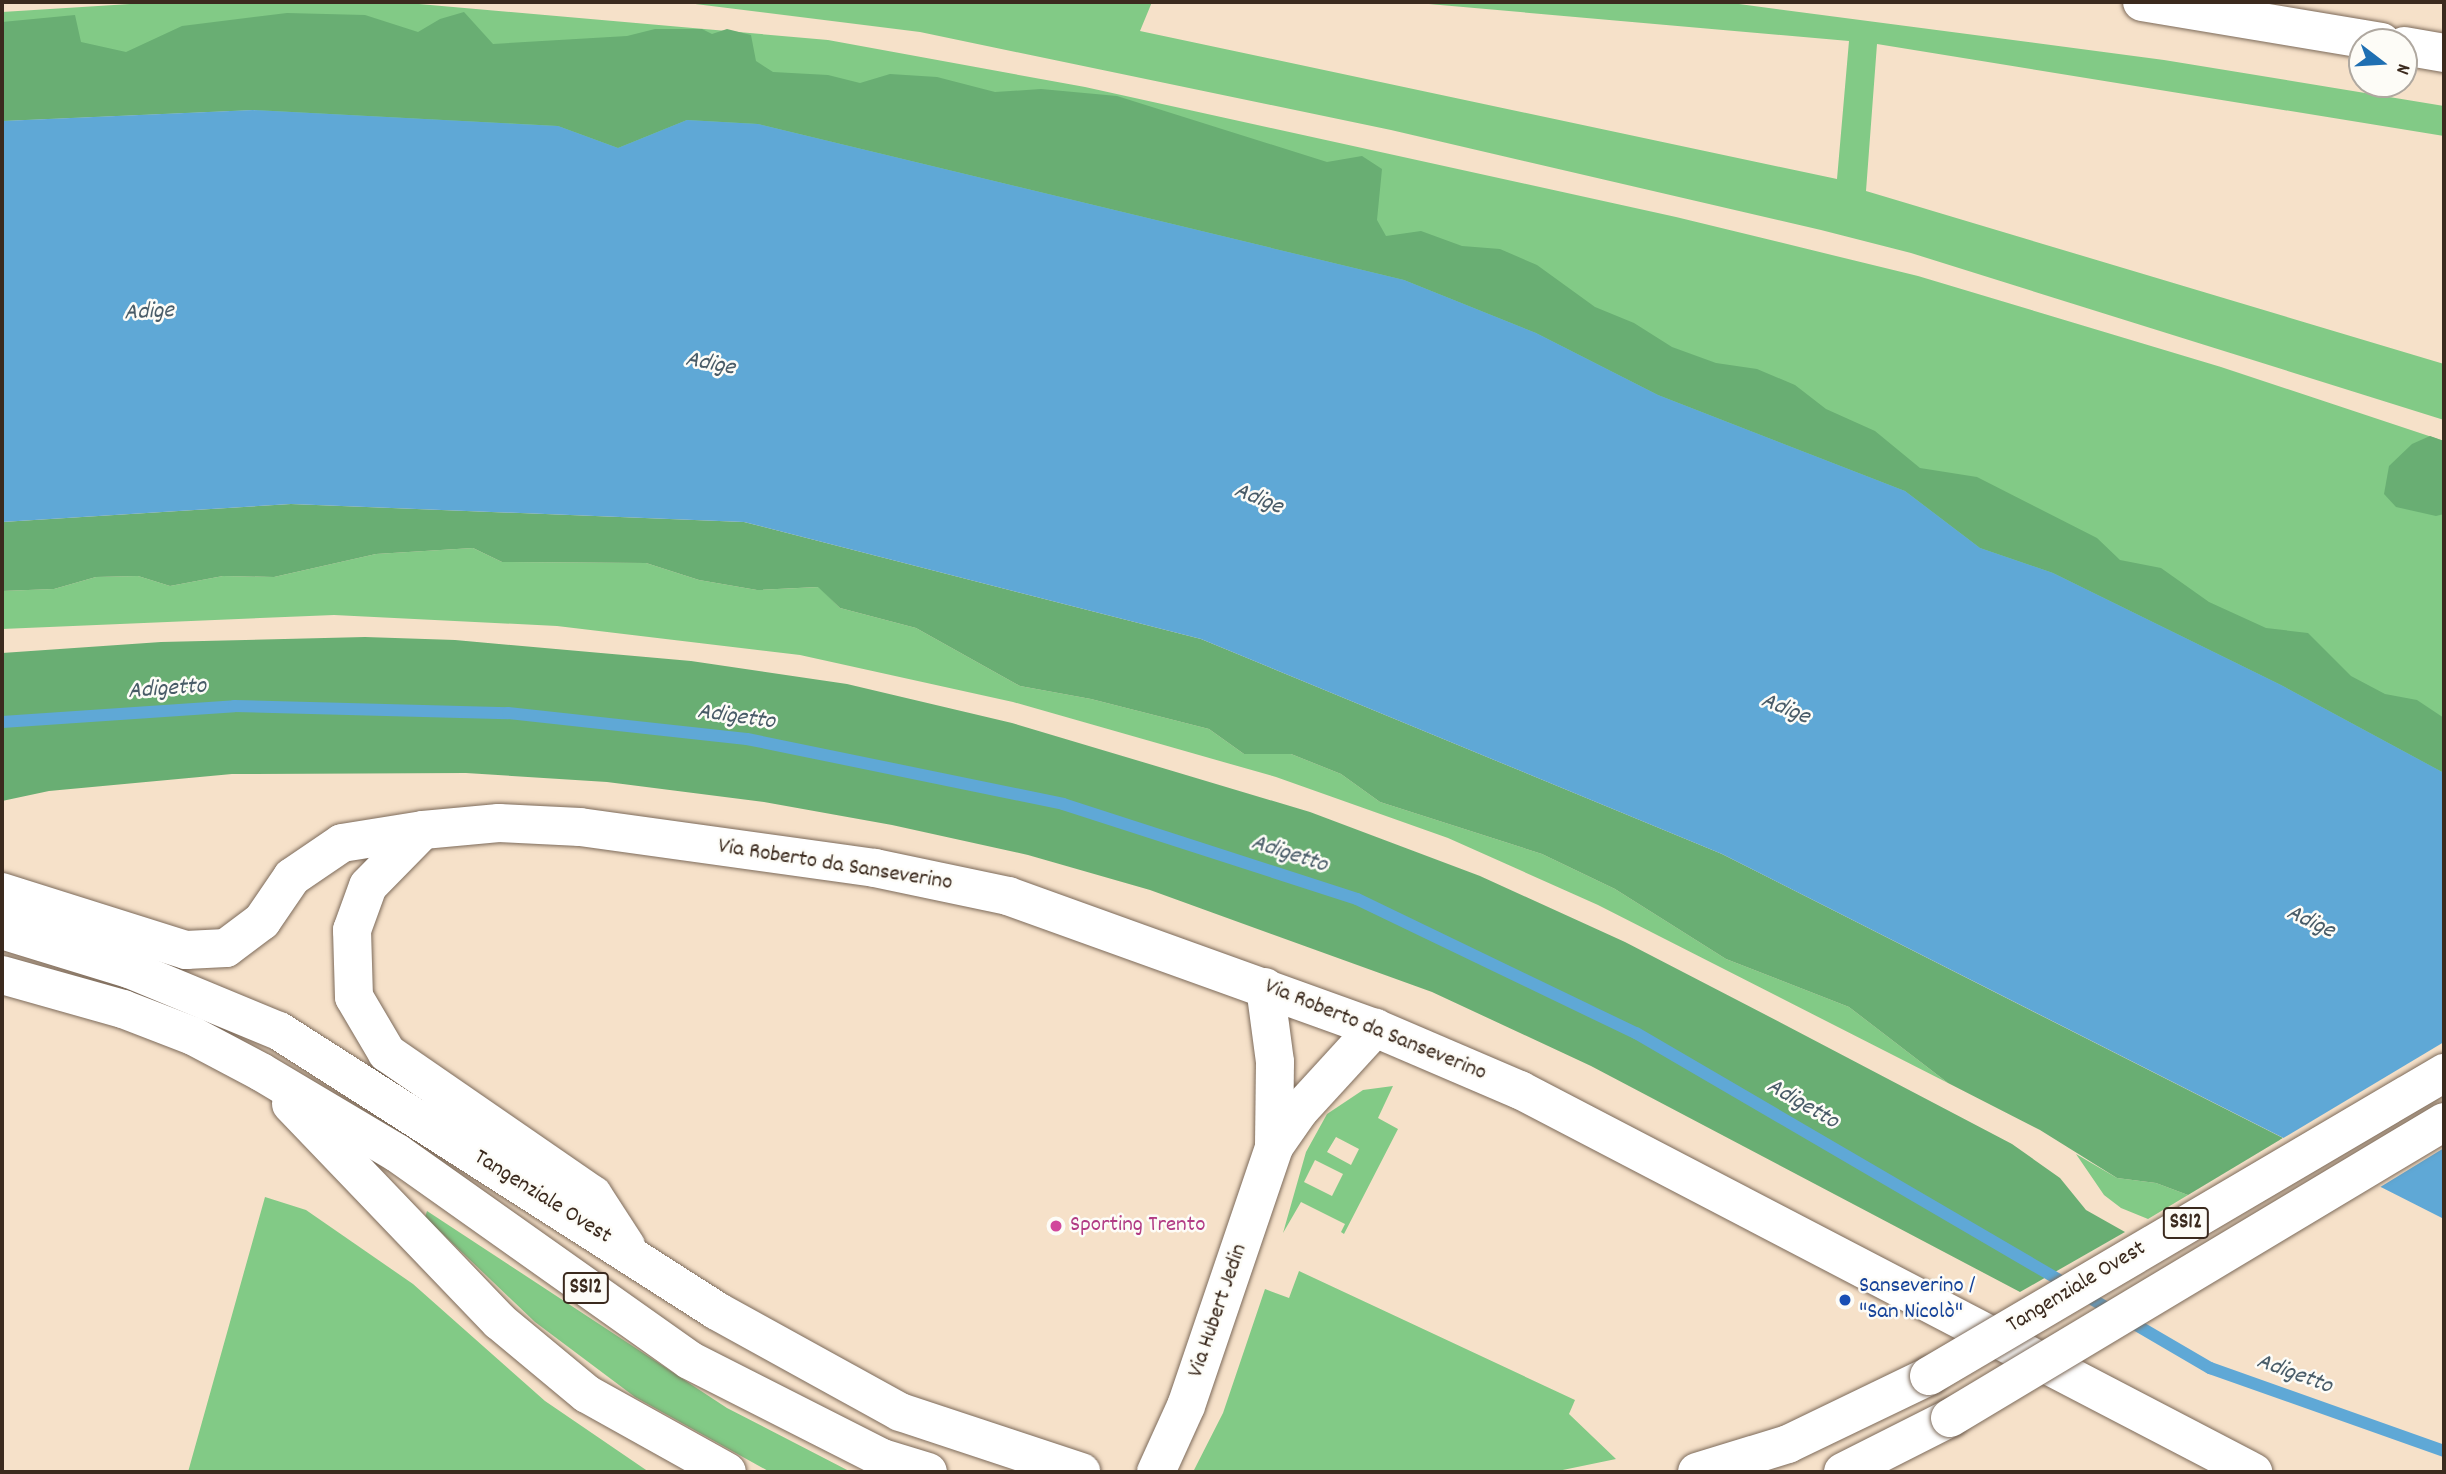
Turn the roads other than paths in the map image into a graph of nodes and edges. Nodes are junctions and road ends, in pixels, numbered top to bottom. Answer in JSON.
{"nodes":[{"id":1,"x":2142,"y":2,"type":"edge"},
{"id":2,"x":2348,"y":36,"type":"edge"},
{"id":3,"x":2418,"y":48,"type":"edge"},
{"id":4,"x":2444,"y":52,"type":"edge"},
{"id":5,"x":423,"y":830,"type":"junction"},
{"id":6,"x":2,"y":892,"type":"edge"},
{"id":7,"x":2,"y":930,"type":"edge"},
{"id":8,"x":2,"y":975,"type":"edge"},
{"id":9,"x":1265,"y":987,"type":"junction"},
{"id":10,"x":1375,"y":1028,"type":"junction"},
{"id":11,"x":261,"y":1072,"type":"junction"},
{"id":12,"x":2444,"y":1073,"type":"edge"},
{"id":13,"x":2444,"y":1122,"type":"edge"},
{"id":14,"x":1274,"y":1147,"type":"junction"},
{"id":15,"x":633,"y":1256,"type":"junction"},
{"id":16,"x":1874,"y":1462,"type":"edge"},
{"id":17,"x":727,"y":1472,"type":"edge"},
{"id":18,"x":928,"y":1472,"type":"edge"},
{"id":19,"x":1081,"y":1472,"type":"edge"},
{"id":20,"x":1156,"y":1472,"type":"edge"},
{"id":21,"x":1697,"y":1472,"type":"edge"},
{"id":22,"x":1843,"y":1472,"type":"edge"},
{"id":23,"x":2253,"y":1472,"type":"edge"}],
"edges":[{"from":1,"to":2,"type":"main road"},
{"from":3,"to":4,"type":"main road"},
{"from":5,"to":6,"type":"main road","name":"Via Roberto da Sanseverino"},
{"from":5,"to":9,"type":"main road","name":"Via Roberto da Sanseverino"},
{"from":5,"to":15,"type":"main road"},
{"from":7,"to":15,"type":"main road","name":"Tangenziale Ovest","number":"SS12"},
{"from":8,"to":11,"type":"main road","name":"Tangenziale Ovest","number":"SS12"},
{"from":9,"to":10,"type":"main road","name":"Via Roberto da Sanseverino"},
{"from":9,"to":14,"type":"main road","name":"Via Hubert Jedin"},
{"from":10,"to":14,"type":"main road","name":"Via Hubert Jedin"},
{"from":10,"to":23,"type":"main road","name":"Via Roberto da Sanseverino"},
{"from":11,"to":17,"type":"main road"},
{"from":11,"to":18,"type":"main road","name":"Tangenziale Ovest","number":"SS12"},
{"from":12,"to":21,"type":"main road","name":"Tangenziale Ovest","number":"SS12","bridge":true},
{"from":13,"to":16,"type":"main road","name":"Tangenziale Ovest","number":"SS12","bridge":true},
{"from":14,"to":20,"type":"main road","name":"Via Hubert Jedin"},
{"from":15,"to":19,"type":"main road","name":"Tangenziale Ovest","number":"SS12"},
{"from":16,"to":22,"type":"main road","name":"Tangenziale Ovest","number":"SS12"}]}
